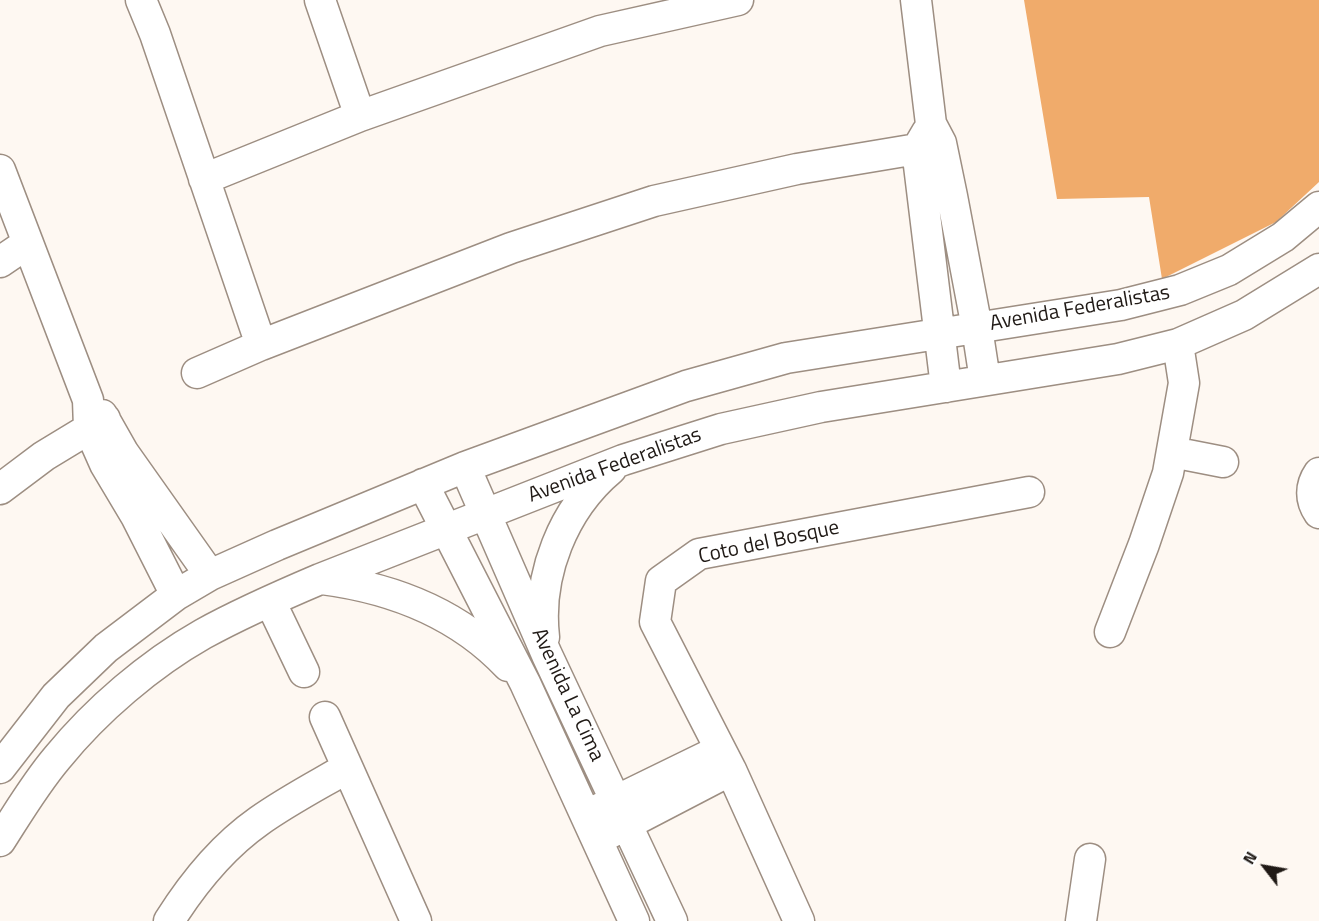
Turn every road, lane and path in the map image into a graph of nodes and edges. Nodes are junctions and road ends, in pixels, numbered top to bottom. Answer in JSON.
{"nodes":[{"id":1,"x":141,"y":0,"type":"edge"},
{"id":2,"x":320,"y":0,"type":"edge"},
{"id":3,"x":738,"y":0,"type":"edge"},
{"id":4,"x":916,"y":0,"type":"edge"},
{"id":5,"x":360,"y":116,"type":"junction"},
{"id":6,"x":930,"y":139,"type":"junction"},
{"id":7,"x":0,"y":171,"type":"edge"},
{"id":8,"x":204,"y":179,"type":"junction"},
{"id":9,"x":1319,"y":207,"type":"edge"},
{"id":10,"x":28,"y":243,"type":"junction"},
{"id":11,"x":0,"y":262,"type":"edge"},
{"id":12,"x":1319,"y":269,"type":"edge"},
{"id":13,"x":968,"y":279,"type":"junction"},
{"id":14,"x":933,"y":283,"type":"junction"},
{"id":15,"x":977,"y":328,"type":"junction"},
{"id":16,"x":939,"y":334,"type":"junction"},
{"id":17,"x":1178,"y":344,"type":"junction"},
{"id":18,"x":261,"y":345,"type":"junction"},
{"id":19,"x":197,"y":373,"type":"dead end"},
{"id":20,"x":985,"y":381,"type":"junction"},
{"id":21,"x":946,"y":387,"type":"junction"},
{"id":22,"x":94,"y":416,"type":"junction"},
{"id":23,"x":1172,"y":452,"type":"junction"},
{"id":24,"x":623,"y":460,"type":"junction"},
{"id":25,"x":1223,"y":462,"type":"dead end"},
{"id":26,"x":465,"y":467,"type":"junction"},
{"id":27,"x":1319,"y":473,"type":"edge"},
{"id":28,"x":423,"y":483,"type":"junction"},
{"id":29,"x":0,"y":489,"type":"edge"},
{"id":30,"x":1029,"y":492,"type":"dead end"},
{"id":31,"x":1319,"y":513,"type":"edge"},
{"id":32,"x":486,"y":514,"type":"junction"},
{"id":33,"x":446,"y":529,"type":"junction"},
{"id":34,"x":210,"y":575,"type":"junction"},
{"id":35,"x":320,"y":579,"type":"junction"},
{"id":36,"x":176,"y":595,"type":"junction"},
{"id":37,"x":270,"y":601,"type":"junction"},
{"id":38,"x":1110,"y":632,"type":"dead end"},
{"id":39,"x":546,"y":655,"type":"junction"},
{"id":40,"x":304,"y":672,"type":"dead end"},
{"id":41,"x":525,"y":683,"type":"junction"},
{"id":42,"x":324,"y":717,"type":"dead end"},
{"id":43,"x":725,"y":760,"type":"junction"},
{"id":44,"x":0,"y":768,"type":"edge"},
{"id":45,"x":347,"y":768,"type":"junction"},
{"id":46,"x":622,"y":812,"type":"junction"},
{"id":47,"x":592,"y":828,"type":"junction"},
{"id":48,"x":0,"y":841,"type":"edge"},
{"id":49,"x":1090,"y":859,"type":"dead end"},
{"id":50,"x":169,"y":921,"type":"edge"},
{"id":51,"x":416,"y":921,"type":"edge"},
{"id":52,"x":634,"y":921,"type":"edge"},
{"id":53,"x":672,"y":921,"type":"edge"},
{"id":54,"x":799,"y":921,"type":"edge"},
{"id":55,"x":1081,"y":921,"type":"edge"}],
"edges":[{"from":1,"to":8,"type":"street"},
{"from":2,"to":5,"type":"street"},
{"from":3,"to":5,"type":"street"},
{"from":4,"to":6,"type":"street"},
{"from":5,"to":8,"type":"street"},
{"from":6,"to":13,"type":"street"},
{"from":6,"to":14,"type":"street"},
{"from":6,"to":18,"type":"street"},
{"from":7,"to":10,"type":"street"},
{"from":8,"to":18,"type":"street"},
{"from":9,"to":15,"type":"street","name":"Avenida Federalistas"},
{"from":10,"to":11,"type":"street"},
{"from":10,"to":22,"type":"street"},
{"from":12,"to":17,"type":"street","name":"Avenida Federalistas"},
{"from":13,"to":14,"type":"street"},
{"from":13,"to":15,"type":"street"},
{"from":14,"to":16,"type":"street"},
{"from":15,"to":16,"type":"street","name":"Avenida Federalistas"},
{"from":15,"to":20,"type":"street"},
{"from":16,"to":21,"type":"street"},
{"from":16,"to":26,"type":"street","name":"Avenida Federalistas"},
{"from":17,"to":20,"type":"street","name":"Avenida Federalistas"},
{"from":17,"to":23,"type":"street"},
{"from":18,"to":19,"type":"street"},
{"from":20,"to":21,"type":"street","name":"Avenida Federalistas"},
{"from":21,"to":24,"type":"street","name":"Avenida Federalistas"},
{"from":22,"to":29,"type":"street"},
{"from":22,"to":34,"type":"street"},
{"from":22,"to":36,"type":"street"},
{"from":23,"to":25,"type":"street"},
{"from":23,"to":38,"type":"street"},
{"from":24,"to":32,"type":"street","name":"Avenida Federalistas"},
{"from":24,"to":39,"type":"street"},
{"from":26,"to":28,"type":"street","name":"Avenida Federalistas"},
{"from":26,"to":32,"type":"street","name":"Avenida La Cima"},
{"from":27,"to":31,"type":"street"},
{"from":28,"to":33,"type":"street","name":"Avenida La Cima"},
{"from":28,"to":34,"type":"street","name":"Avenida Federalistas"},
{"from":30,"to":43,"type":"street","name":"Coto del Bosque"},
{"from":32,"to":33,"type":"street","name":"Avenida Federalistas"},
{"from":32,"to":39,"type":"street","name":"Avenida La Cima"},
{"from":33,"to":35,"type":"street","name":"Avenida Federalistas"},
{"from":33,"to":41,"type":"street","name":"Avenida La Cima"},
{"from":34,"to":36,"type":"street","name":"Avenida Federalistas"},
{"from":35,"to":37,"type":"street","name":"Avenida Federalistas"},
{"from":35,"to":41,"type":"street"},
{"from":36,"to":44,"type":"street","name":"Avenida Federalistas"},
{"from":37,"to":40,"type":"street"},
{"from":37,"to":48,"type":"street","name":"Avenida Federalistas"},
{"from":39,"to":46,"type":"street","name":"Avenida La Cima"},
{"from":41,"to":47,"type":"street","name":"Avenida La Cima"},
{"from":42,"to":45,"type":"street"},
{"from":43,"to":46,"type":"street"},
{"from":43,"to":54,"type":"street","name":"Coto del Bosque"},
{"from":45,"to":50,"type":"street"},
{"from":45,"to":51,"type":"street"},
{"from":46,"to":47,"type":"street"},
{"from":46,"to":53,"type":"street","name":"Avenida La Cima"},
{"from":47,"to":52,"type":"street","name":"Avenida La Cima"},
{"from":49,"to":55,"type":"street"}]}
